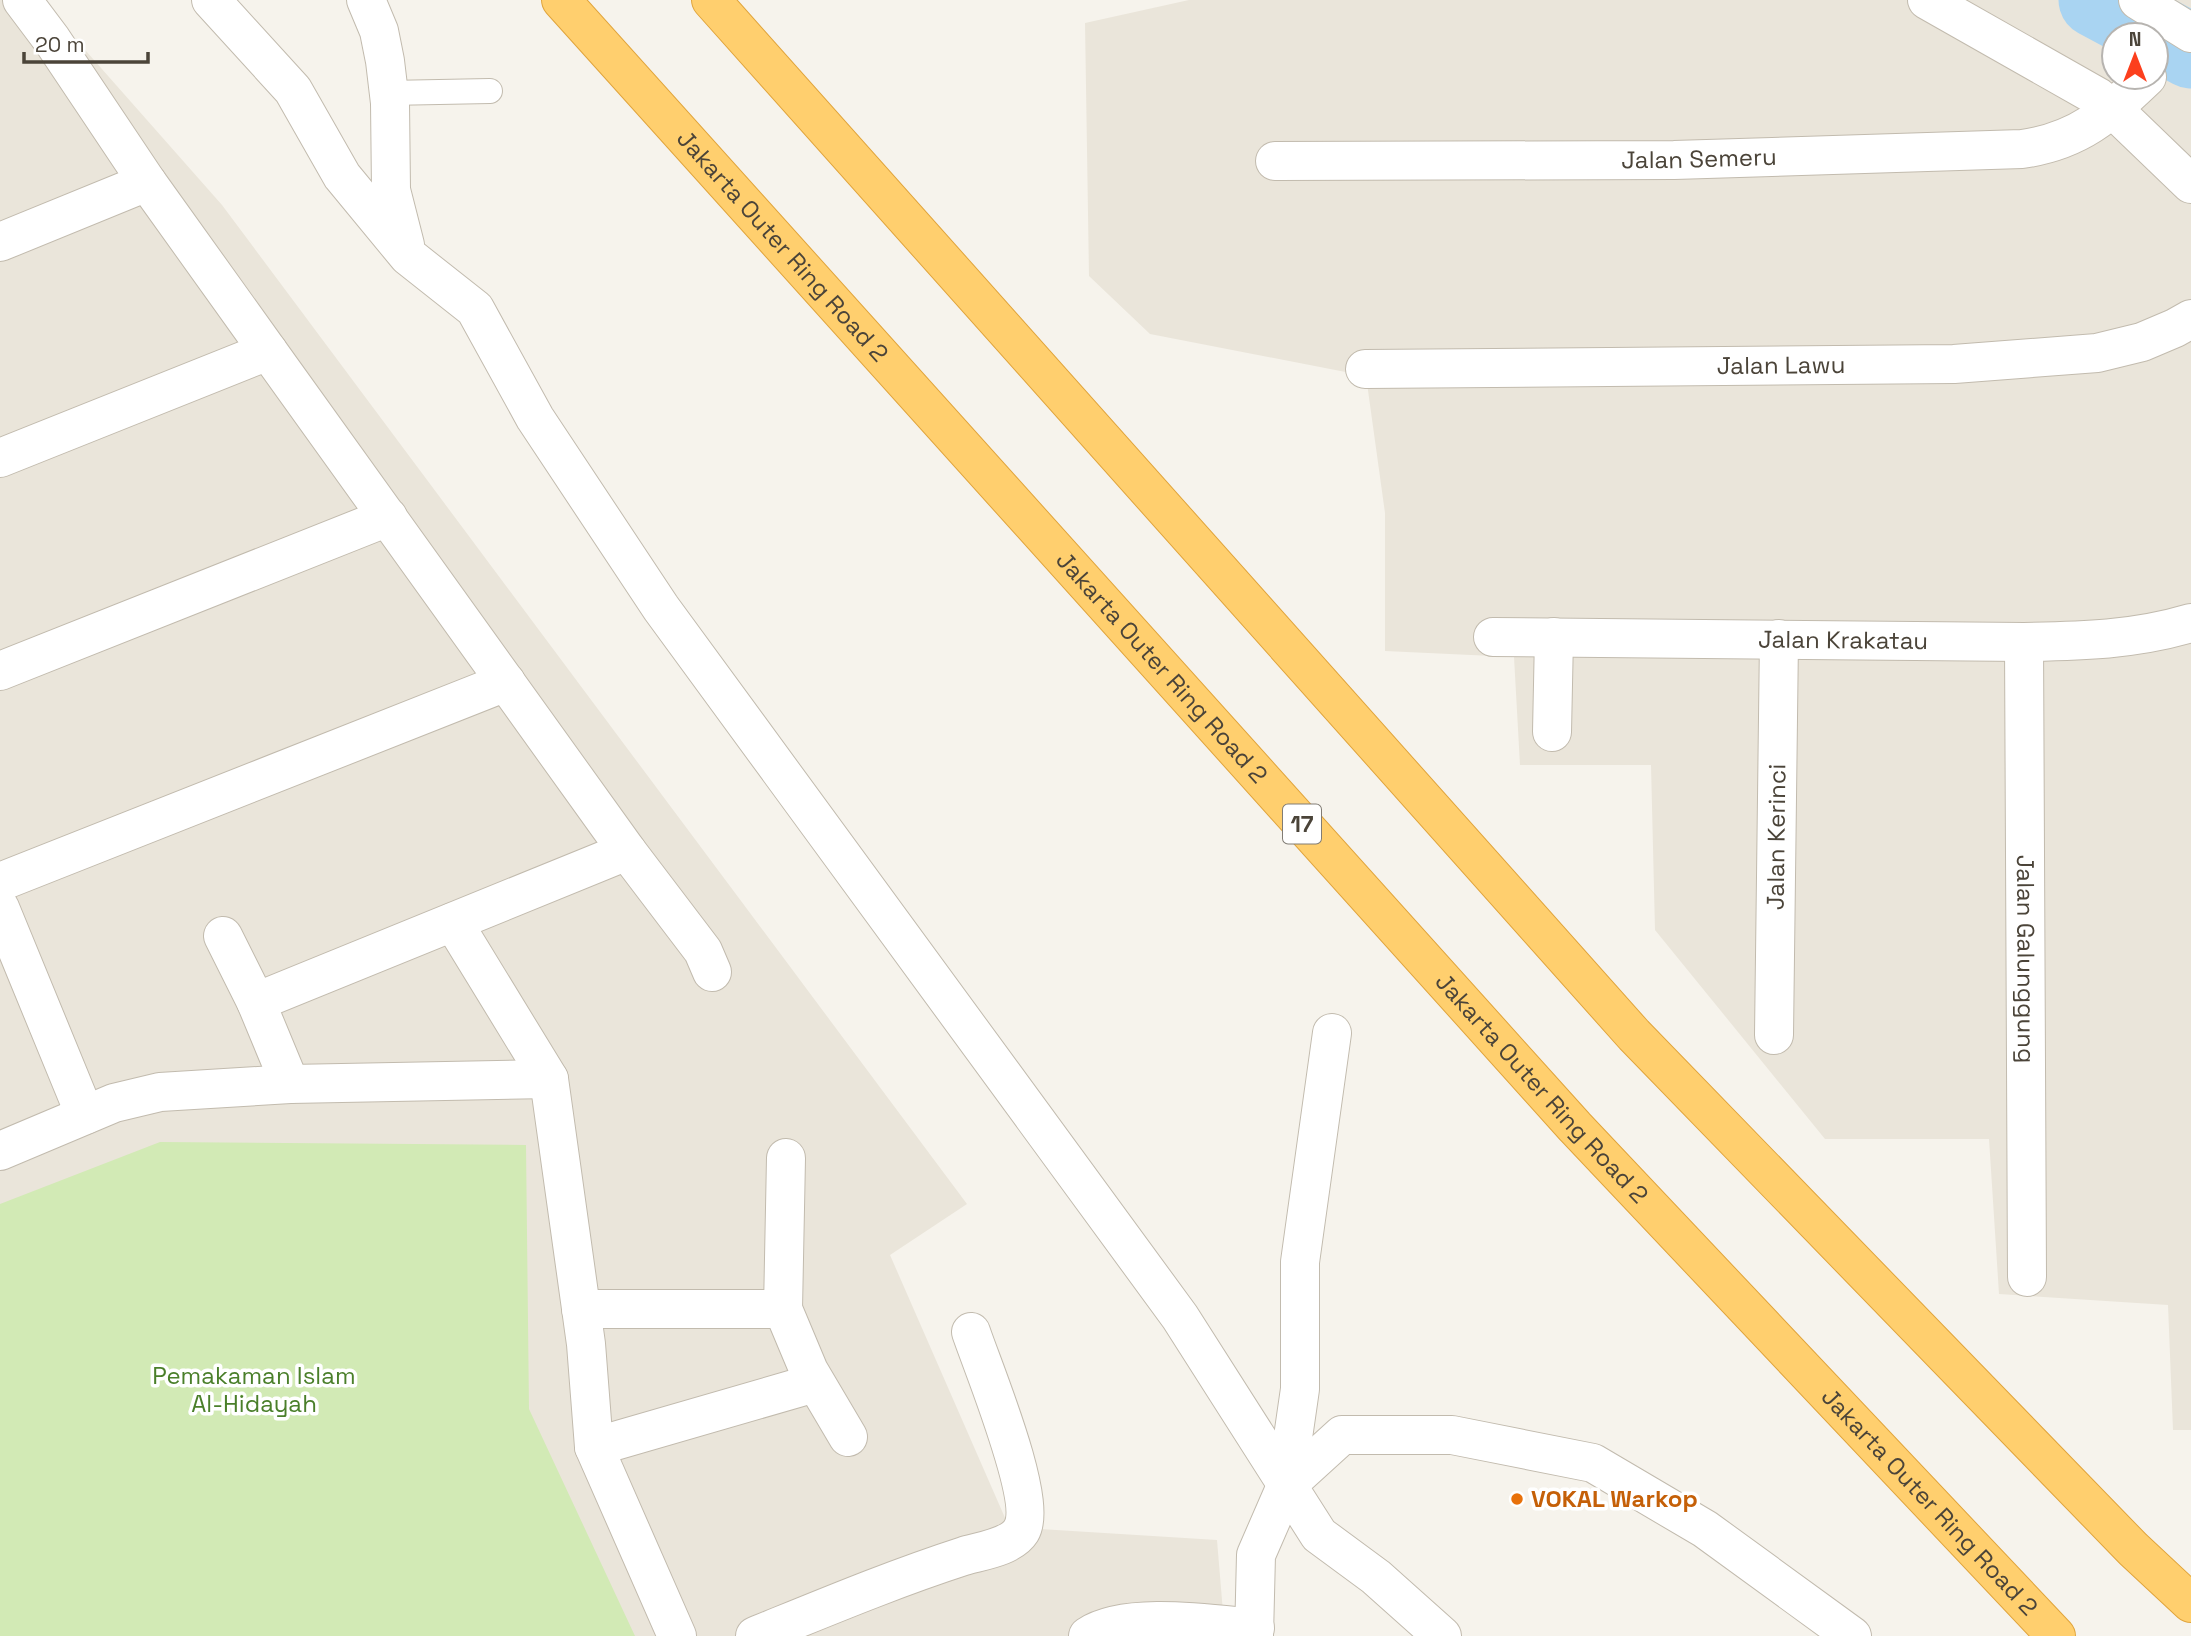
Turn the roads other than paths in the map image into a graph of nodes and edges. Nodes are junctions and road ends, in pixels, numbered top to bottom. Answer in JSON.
{"nodes":[{"id":1,"x":211,"y":0,"type":"edge"},
{"id":2,"x":366,"y":0,"type":"edge"},
{"id":3,"x":561,"y":0,"type":"edge"},
{"id":4,"x":711,"y":0,"type":"edge"},
{"id":5,"x":1927,"y":0,"type":"edge"},
{"id":6,"x":2138,"y":0,"type":"edge"},
{"id":7,"x":15,"y":4,"type":"edge"},
{"id":8,"x":2189,"y":37,"type":"edge"},
{"id":9,"x":2170,"y":55,"type":"edge"},
{"id":10,"x":490,"y":91,"type":"dead end"},
{"id":11,"x":2120,"y":91,"type":"edge"},
{"id":12,"x":2132,"y":91,"type":"edge"},
{"id":13,"x":2141,"y":91,"type":"edge"},
{"id":14,"x":388,"y":93,"type":"junction"},
{"id":15,"x":1275,"y":161,"type":"dead end"},
{"id":16,"x":147,"y":182,"type":"junction"},
{"id":17,"x":2191,"y":184,"type":"edge"},
{"id":18,"x":0,"y":242,"type":"edge"},
{"id":19,"x":408,"y":256,"type":"junction"},
{"id":20,"x":2191,"y":319,"type":"edge"},
{"id":21,"x":268,"y":351,"type":"junction"},
{"id":22,"x":1365,"y":369,"type":"dead end"},
{"id":23,"x":0,"y":458,"type":"edge"},
{"id":24,"x":388,"y":517,"type":"junction"},
{"id":25,"x":2191,"y":623,"type":"edge"},
{"id":26,"x":1493,"y":636,"type":"dead end"},
{"id":27,"x":1554,"y":637,"type":"junction"},
{"id":28,"x":1779,"y":639,"type":"junction"},
{"id":29,"x":2024,"y":642,"type":"junction"},
{"id":30,"x":0,"y":671,"type":"edge"},
{"id":31,"x":506,"y":682,"type":"junction"},
{"id":32,"x":1552,"y":732,"type":"dead end"},
{"id":33,"x":627,"y":851,"type":"junction"},
{"id":34,"x":0,"y":882,"type":"edge"},
{"id":35,"x":0,"y":908,"type":"edge"},
{"id":36,"x":453,"y":922,"type":"junction"},
{"id":37,"x":223,"y":936,"type":"dead end"},
{"id":38,"x":712,"y":972,"type":"dead end"},
{"id":39,"x":256,"y":1002,"type":"junction"},
{"id":40,"x":1332,"y":1033,"type":"dead end"},
{"id":41,"x":1774,"y":1035,"type":"dead end"},
{"id":42,"x":549,"y":1079,"type":"junction"},
{"id":43,"x":290,"y":1084,"type":"junction"},
{"id":44,"x":85,"y":1115,"type":"junction"},
{"id":45,"x":0,"y":1151,"type":"edge"},
{"id":46,"x":786,"y":1158,"type":"dead end"},
{"id":47,"x":2026,"y":1277,"type":"dead end"},
{"id":48,"x":581,"y":1309,"type":"junction"},
{"id":49,"x":783,"y":1310,"type":"junction"},
{"id":50,"x":971,"y":1332,"type":"dead end"},
{"id":51,"x":814,"y":1381,"type":"junction"},
{"id":52,"x":848,"y":1437,"type":"dead end"},
{"id":53,"x":594,"y":1447,"type":"junction"},
{"id":54,"x":1286,"y":1486,"type":"junction"},
{"id":55,"x":2191,"y":1603,"type":"edge"},
{"id":56,"x":1255,"y":1632,"type":"edge"},
{"id":57,"x":677,"y":1636,"type":"edge"},
{"id":58,"x":755,"y":1636,"type":"edge"},
{"id":59,"x":1088,"y":1636,"type":"edge"},
{"id":60,"x":1442,"y":1636,"type":"edge"},
{"id":61,"x":1852,"y":1636,"type":"edge"},
{"id":62,"x":2056,"y":1636,"type":"edge"}],
"edges":[{"from":1,"to":19,"type":"street"},
{"from":2,"to":14,"type":"street"},
{"from":3,"to":62,"type":"highway","name":"Jakarta Outer Ring Road 2","number":"17"},
{"from":4,"to":55,"type":"highway"},
{"from":5,"to":11,"type":"street"},
{"from":6,"to":8,"type":"street"},
{"from":7,"to":16,"type":"street"},
{"from":8,"to":9,"type":"street","name":"Jalan Semeru"},
{"from":10,"to":14,"type":"lane"},
{"from":12,"to":15,"type":"street","name":"Jalan Semeru"},
{"from":13,"to":17,"type":"street"},
{"from":14,"to":19,"type":"street"},
{"from":16,"to":18,"type":"street"},
{"from":16,"to":21,"type":"street"},
{"from":19,"to":54,"type":"street"},
{"from":20,"to":22,"type":"street","name":"Jalan Lawu"},
{"from":21,"to":23,"type":"street"},
{"from":21,"to":24,"type":"street"},
{"from":24,"to":30,"type":"street"},
{"from":24,"to":31,"type":"street"},
{"from":25,"to":29,"type":"street","name":"Jalan Krakatau"},
{"from":26,"to":27,"type":"street","name":"Jalan Krakatau"},
{"from":27,"to":28,"type":"street","name":"Jalan Krakatau"},
{"from":27,"to":32,"type":"street"},
{"from":28,"to":29,"type":"street","name":"Jalan Krakatau"},
{"from":28,"to":41,"type":"street","name":"Jalan Kerinci"},
{"from":29,"to":47,"type":"street","name":"Jalan Galunggung"},
{"from":31,"to":33,"type":"street"},
{"from":31,"to":34,"type":"street"},
{"from":33,"to":36,"type":"street"},
{"from":33,"to":38,"type":"street"},
{"from":35,"to":44,"type":"street"},
{"from":36,"to":39,"type":"street"},
{"from":36,"to":42,"type":"street"},
{"from":37,"to":39,"type":"street"},
{"from":39,"to":43,"type":"street"},
{"from":40,"to":54,"type":"street"},
{"from":42,"to":43,"type":"street"},
{"from":42,"to":48,"type":"street"},
{"from":43,"to":44,"type":"street"},
{"from":44,"to":45,"type":"street"},
{"from":46,"to":49,"type":"street"},
{"from":48,"to":49,"type":"street"},
{"from":48,"to":53,"type":"street"},
{"from":49,"to":51,"type":"street"},
{"from":50,"to":58,"type":"street"},
{"from":51,"to":52,"type":"street"},
{"from":51,"to":53,"type":"street"},
{"from":53,"to":57,"type":"street"},
{"from":54,"to":56,"type":"street"},
{"from":54,"to":60,"type":"street"},
{"from":54,"to":61,"type":"street"},
{"from":56,"to":59,"type":"street"}]}
